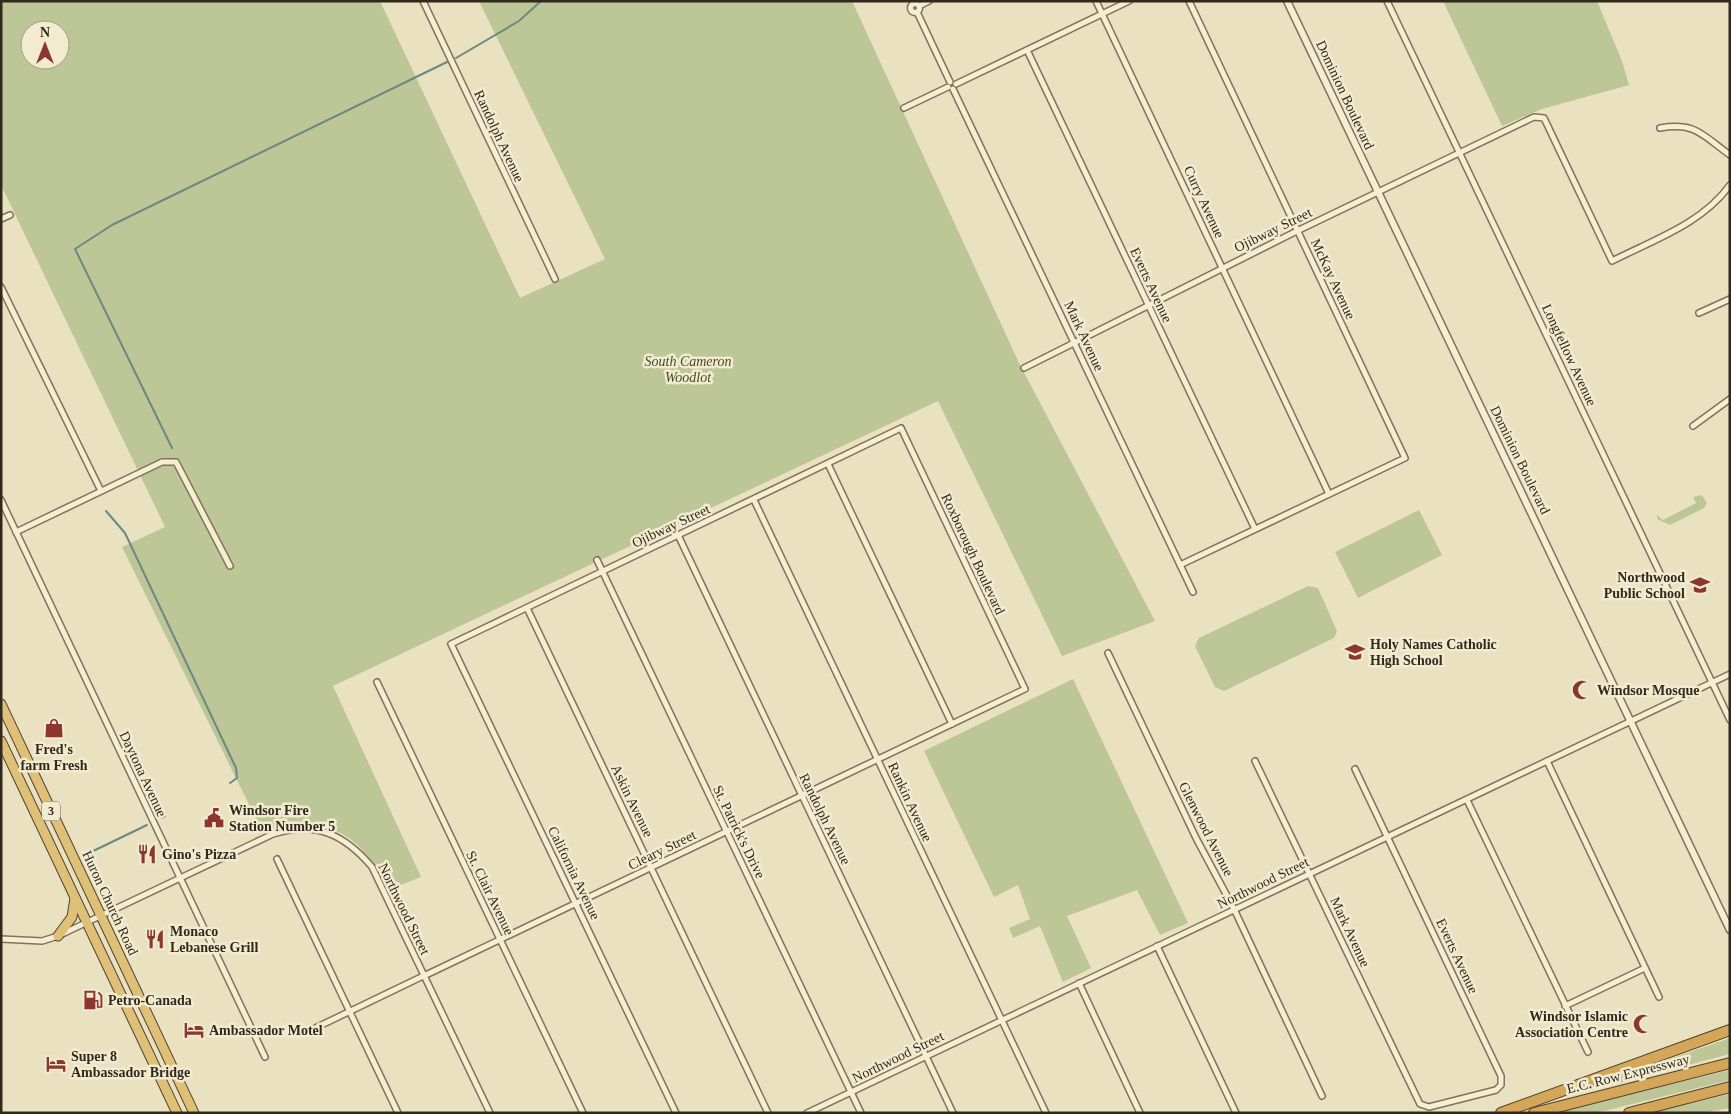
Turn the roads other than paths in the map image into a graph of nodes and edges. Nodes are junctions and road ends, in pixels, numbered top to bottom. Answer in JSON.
{"nodes":[{"id":1,"x":423,"y":1,"type":"edge"},
{"id":2,"x":929,"y":1,"type":"edge"},
{"id":3,"x":1096,"y":1,"type":"edge"},
{"id":4,"x":1129,"y":1,"type":"edge"},
{"id":5,"x":1189,"y":1,"type":"edge"},
{"id":6,"x":1287,"y":1,"type":"edge"},
{"id":7,"x":1387,"y":1,"type":"edge"},
{"id":8,"x":912,"y":3,"type":"edge"},
{"id":9,"x":918,"y":9,"type":"junction"},
{"id":10,"x":1102,"y":14,"type":"junction"},
{"id":11,"x":1027,"y":50,"type":"junction"},
{"id":12,"x":952,"y":86,"type":"junction"},
{"id":13,"x":904,"y":108,"type":"dead end"},
{"id":14,"x":1660,"y":128,"type":"dead end"},
{"id":15,"x":1460,"y":153,"type":"junction"},
{"id":16,"x":1730,"y":155,"type":"edge"},
{"id":17,"x":1730,"y":185,"type":"edge"},
{"id":18,"x":1378,"y":193,"type":"junction"},
{"id":19,"x":10,"y":215,"type":"dead end"},
{"id":20,"x":1,"y":219,"type":"edge"},
{"id":21,"x":1297,"y":231,"type":"junction"},
{"id":22,"x":1223,"y":267,"type":"junction"},
{"id":23,"x":555,"y":279,"type":"dead end"},
{"id":24,"x":1,"y":287,"type":"edge"},
{"id":25,"x":1730,"y":299,"type":"edge"},
{"id":26,"x":1149,"y":305,"type":"junction"},
{"id":27,"x":1700,"y":313,"type":"dead end"},
{"id":28,"x":1074,"y":343,"type":"junction"},
{"id":29,"x":1024,"y":368,"type":"dead end"},
{"id":30,"x":1730,"y":399,"type":"edge"},
{"id":31,"x":1693,"y":426,"type":"dead end"},
{"id":32,"x":901,"y":428,"type":"joint"},
{"id":33,"x":828,"y":464,"type":"junction"},
{"id":34,"x":101,"y":491,"type":"junction"},
{"id":35,"x":1329,"y":494,"type":"junction"},
{"id":36,"x":1,"y":500,"type":"edge"},
{"id":37,"x":754,"y":500,"type":"junction"},
{"id":38,"x":1255,"y":529,"type":"junction"},
{"id":39,"x":16,"y":532,"type":"junction"},
{"id":40,"x":678,"y":535,"type":"junction"},
{"id":41,"x":597,"y":560,"type":"dead end"},
{"id":42,"x":1180,"y":565,"type":"junction"},
{"id":43,"x":230,"y":566,"type":"dead end"},
{"id":44,"x":602,"y":571,"type":"junction"},
{"id":45,"x":1193,"y":592,"type":"dead end"},
{"id":46,"x":527,"y":608,"type":"junction"},
{"id":47,"x":451,"y":644,"type":"joint"},
{"id":48,"x":1108,"y":653,"type":"dead end"},
{"id":49,"x":1730,"y":674,"type":"edge"},
{"id":50,"x":377,"y":682,"type":"dead end"},
{"id":51,"x":1712,"y":683,"type":"junction"},
{"id":52,"x":1026,"y":689,"type":"joint"},
{"id":53,"x":1,"y":704,"type":"edge"},
{"id":54,"x":1730,"y":720,"type":"edge"},
{"id":55,"x":1630,"y":722,"type":"junction"},
{"id":56,"x":952,"y":724,"type":"junction"},
{"id":57,"x":1,"y":741,"type":"edge"},
{"id":58,"x":878,"y":759,"type":"junction"},
{"id":59,"x":1255,"y":761,"type":"dead end"},
{"id":60,"x":1547,"y":761,"type":"junction"},
{"id":61,"x":1355,"y":769,"type":"dead end"},
{"id":62,"x":801,"y":796,"type":"junction"},
{"id":63,"x":1467,"y":800,"type":"junction"},
{"id":64,"x":726,"y":831,"type":"junction"},
{"id":65,"x":1388,"y":837,"type":"junction"},
{"id":66,"x":277,"y":859,"type":"dead end"},
{"id":67,"x":651,"y":867,"type":"junction"},
{"id":68,"x":1308,"y":873,"type":"junction"},
{"id":69,"x":181,"y":879,"type":"junction"},
{"id":70,"x":75,"y":898,"type":"junction"},
{"id":71,"x":576,"y":903,"type":"junction"},
{"id":72,"x":1234,"y":909,"type":"junction"},
{"id":73,"x":102,"y":917,"type":"junction"},
{"id":74,"x":87,"y":924,"type":"junction"},
{"id":75,"x":1730,"y":930,"type":"edge"},
{"id":76,"x":58,"y":936,"type":"junction"},
{"id":77,"x":1,"y":939,"type":"edge"},
{"id":78,"x":500,"y":940,"type":"junction"},
{"id":79,"x":1157,"y":946,"type":"junction"},
{"id":80,"x":1645,"y":968,"type":"junction"},
{"id":81,"x":424,"y":976,"type":"junction"},
{"id":82,"x":1079,"y":983,"type":"junction"},
{"id":83,"x":1659,"y":997,"type":"dead end"},
{"id":84,"x":1565,"y":1006,"type":"junction"},
{"id":85,"x":350,"y":1011,"type":"junction"},
{"id":86,"x":1002,"y":1020,"type":"junction"},
{"id":87,"x":1730,"y":1030,"type":"edge"},
{"id":88,"x":309,"y":1031,"type":"dead end"},
{"id":89,"x":1588,"y":1052,"type":"dead end"},
{"id":90,"x":926,"y":1056,"type":"junction"},
{"id":91,"x":265,"y":1057,"type":"dead end"},
{"id":92,"x":1730,"y":1063,"type":"edge"},
{"id":93,"x":1730,"y":1087,"type":"edge"},
{"id":94,"x":851,"y":1092,"type":"junction"},
{"id":95,"x":1322,"y":1096,"type":"dead end"},
{"id":96,"x":1429,"y":1107,"type":"joint"},
{"id":97,"x":176,"y":1113,"type":"edge"},
{"id":98,"x":194,"y":1113,"type":"edge"},
{"id":99,"x":398,"y":1113,"type":"edge"},
{"id":100,"x":490,"y":1113,"type":"edge"},
{"id":101,"x":582,"y":1113,"type":"edge"},
{"id":102,"x":676,"y":1113,"type":"edge"},
{"id":103,"x":768,"y":1113,"type":"edge"},
{"id":104,"x":807,"y":1113,"type":"edge"},
{"id":105,"x":860,"y":1113,"type":"edge"},
{"id":106,"x":953,"y":1113,"type":"edge"},
{"id":107,"x":1046,"y":1113,"type":"edge"},
{"id":108,"x":1140,"y":1113,"type":"edge"},
{"id":109,"x":1236,"y":1113,"type":"edge"},
{"id":110,"x":1501,"y":1113,"type":"edge"},
{"id":111,"x":1534,"y":1113,"type":"edge"},
{"id":112,"x":1629,"y":1113,"type":"edge"}],
"edges":[{"from":1,"to":23,"type":"street","name":"Randolph Avenue"},
{"from":2,"to":9,"type":"street"},
{"from":3,"to":10,"type":"street","name":"Curry Avenue"},
{"from":4,"to":10,"type":"street"},
{"from":5,"to":21,"type":"street","name":"McKay Avenue"},
{"from":6,"to":18,"type":"street","name":"Dominion Boulevard"},
{"from":7,"to":15,"type":"street","name":"Longfellow Avenue"},
{"from":8,"to":9,"type":"street"},
{"from":9,"to":12,"type":"street","name":"Mark Avenue"},
{"from":10,"to":11,"type":"street"},
{"from":10,"to":22,"type":"street","name":"Curry Avenue"},
{"from":11,"to":12,"type":"street"},
{"from":11,"to":26,"type":"street","name":"Everts Avenue"},
{"from":12,"to":13,"type":"street"},
{"from":12,"to":28,"type":"street","name":"Mark Avenue"},
{"from":14,"to":16,"type":"street"},
{"from":15,"to":17,"type":"street","name":"Ojibway Street"},
{"from":15,"to":18,"type":"street","name":"Ojibway Street"},
{"from":15,"to":51,"type":"street","name":"Longfellow Avenue"},
{"from":18,"to":21,"type":"street","name":"Ojibway Street"},
{"from":18,"to":55,"type":"street","name":"Dominion Boulevard"},
{"from":19,"to":20,"type":"street"},
{"from":21,"to":22,"type":"street","name":"Ojibway Street"},
{"from":21,"to":35,"type":"street","name":"McKay Avenue"},
{"from":22,"to":26,"type":"street","name":"Ojibway Street"},
{"from":22,"to":35,"type":"street","name":"Curry Avenue"},
{"from":24,"to":34,"type":"street"},
{"from":25,"to":27,"type":"street"},
{"from":26,"to":28,"type":"street","name":"Ojibway Street"},
{"from":26,"to":38,"type":"street","name":"Everts Avenue"},
{"from":28,"to":29,"type":"street","name":"Ojibway Street"},
{"from":28,"to":42,"type":"street","name":"Mark Avenue"},
{"from":30,"to":31,"type":"street"},
{"from":32,"to":33,"type":"street","name":"Ojibway Street"},
{"from":32,"to":52,"type":"street","name":"Roxborough Boulevard"},
{"from":33,"to":37,"type":"street","name":"Ojibway Street"},
{"from":33,"to":56,"type":"street"},
{"from":34,"to":39,"type":"street"},
{"from":34,"to":43,"type":"street"},
{"from":35,"to":38,"type":"street"},
{"from":36,"to":39,"type":"street","name":"Daytona Avenue"},
{"from":37,"to":40,"type":"street","name":"Ojibway Street"},
{"from":37,"to":58,"type":"street","name":"Rankin Avenue"},
{"from":38,"to":42,"type":"street"},
{"from":39,"to":69,"type":"street","name":"Daytona Avenue"},
{"from":40,"to":44,"type":"street","name":"Ojibway Street"},
{"from":40,"to":62,"type":"street","name":"Randolph Avenue"},
{"from":41,"to":44,"type":"street","name":"St. Patrick's Drive"},
{"from":42,"to":45,"type":"street","name":"Mark Avenue"},
{"from":44,"to":46,"type":"street","name":"Ojibway Street"},
{"from":44,"to":64,"type":"street","name":"St. Patrick's Drive"},
{"from":46,"to":47,"type":"street","name":"Ojibway Street"},
{"from":46,"to":67,"type":"street","name":"Askin Avenue"},
{"from":47,"to":71,"type":"street","name":"California Avenue"},
{"from":48,"to":72,"type":"street","name":"Glenwood Avenue"},
{"from":49,"to":51,"type":"street","name":"Northwood Street"},
{"from":50,"to":78,"type":"street","name":"St. Clair Avenue"},
{"from":51,"to":54,"type":"street","name":"Longfellow Avenue"},
{"from":51,"to":55,"type":"street","name":"Northwood Street"},
{"from":52,"to":56,"type":"street","name":"Cleary Street"},
{"from":53,"to":73,"type":"highway","name":"Huron Church Road","number":"3"},
{"from":55,"to":60,"type":"street","name":"Northwood Street"},
{"from":55,"to":75,"type":"street","name":"Dominion Boulevard"},
{"from":56,"to":58,"type":"street","name":"Cleary Street"},
{"from":57,"to":70,"type":"highway","number":"3"},
{"from":58,"to":62,"type":"street","name":"Cleary Street"},
{"from":58,"to":86,"type":"street","name":"Rankin Avenue"},
{"from":59,"to":68,"type":"street","name":"Mark Avenue"},
{"from":60,"to":63,"type":"street","name":"Northwood Street"},
{"from":60,"to":80,"type":"street"},
{"from":61,"to":65,"type":"street","name":"Everts Avenue"},
{"from":62,"to":64,"type":"street","name":"Cleary Street"},
{"from":62,"to":90,"type":"street","name":"Randolph Avenue"},
{"from":63,"to":65,"type":"street","name":"Northwood Street"},
{"from":63,"to":84,"type":"street"},
{"from":64,"to":67,"type":"street","name":"Cleary Street"},
{"from":64,"to":94,"type":"street","name":"St. Patrick's Drive"},
{"from":65,"to":68,"type":"street","name":"Northwood Street"},
{"from":65,"to":96,"type":"street","name":"Everts Avenue"},
{"from":66,"to":85,"type":"street"},
{"from":67,"to":71,"type":"street","name":"Cleary Street"},
{"from":67,"to":103,"type":"street","name":"Askin Avenue"},
{"from":68,"to":72,"type":"street","name":"Northwood Street"},
{"from":68,"to":96,"type":"street","name":"Mark Avenue"},
{"from":69,"to":73,"type":"street","name":"Northwood Street"},
{"from":69,"to":81,"type":"street","name":"Northwood Street"},
{"from":69,"to":91,"type":"street","name":"Daytona Avenue"},
{"from":70,"to":74,"type":"highway","number":"3"},
{"from":70,"to":76,"type":"highway"},
{"from":71,"to":78,"type":"street","name":"Cleary Street"},
{"from":71,"to":102,"type":"street","name":"California Avenue"},
{"from":72,"to":79,"type":"street","name":"Northwood Street"},
{"from":72,"to":95,"type":"street","name":"Glenwood Avenue"},
{"from":73,"to":74,"type":"street","name":"Northwood Street"},
{"from":73,"to":98,"type":"highway","name":"Huron Church Road","number":"3"},
{"from":74,"to":76,"type":"street","name":"Northwood Street"},
{"from":74,"to":97,"type":"highway","number":"3"},
{"from":76,"to":77,"type":"street","name":"Northwood Street"},
{"from":78,"to":81,"type":"street","name":"Cleary Street"},
{"from":78,"to":101,"type":"street","name":"St. Clair Avenue"},
{"from":79,"to":82,"type":"street","name":"Northwood Street"},
{"from":79,"to":109,"type":"street"},
{"from":80,"to":83,"type":"street"},
{"from":80,"to":84,"type":"street"},
{"from":81,"to":85,"type":"street","name":"Cleary Street"},
{"from":81,"to":100,"type":"street","name":"Northwood Street"},
{"from":82,"to":86,"type":"street","name":"Northwood Street"},
{"from":82,"to":108,"type":"street"},
{"from":84,"to":89,"type":"street"},
{"from":85,"to":88,"type":"street","name":"Cleary Street"},
{"from":85,"to":99,"type":"street"},
{"from":86,"to":90,"type":"street","name":"Northwood Street"},
{"from":86,"to":107,"type":"street","name":"Rankin Avenue"},
{"from":87,"to":110,"type":"highway"},
{"from":90,"to":94,"type":"street","name":"Northwood Street"},
{"from":90,"to":106,"type":"street","name":"Randolph Avenue"},
{"from":92,"to":111,"type":"highway","name":"E.C. Row Expressway"},
{"from":93,"to":112,"type":"highway"},
{"from":94,"to":104,"type":"street","name":"Northwood Street"},
{"from":94,"to":105,"type":"street","name":"St. Patrick's Drive"}]}
